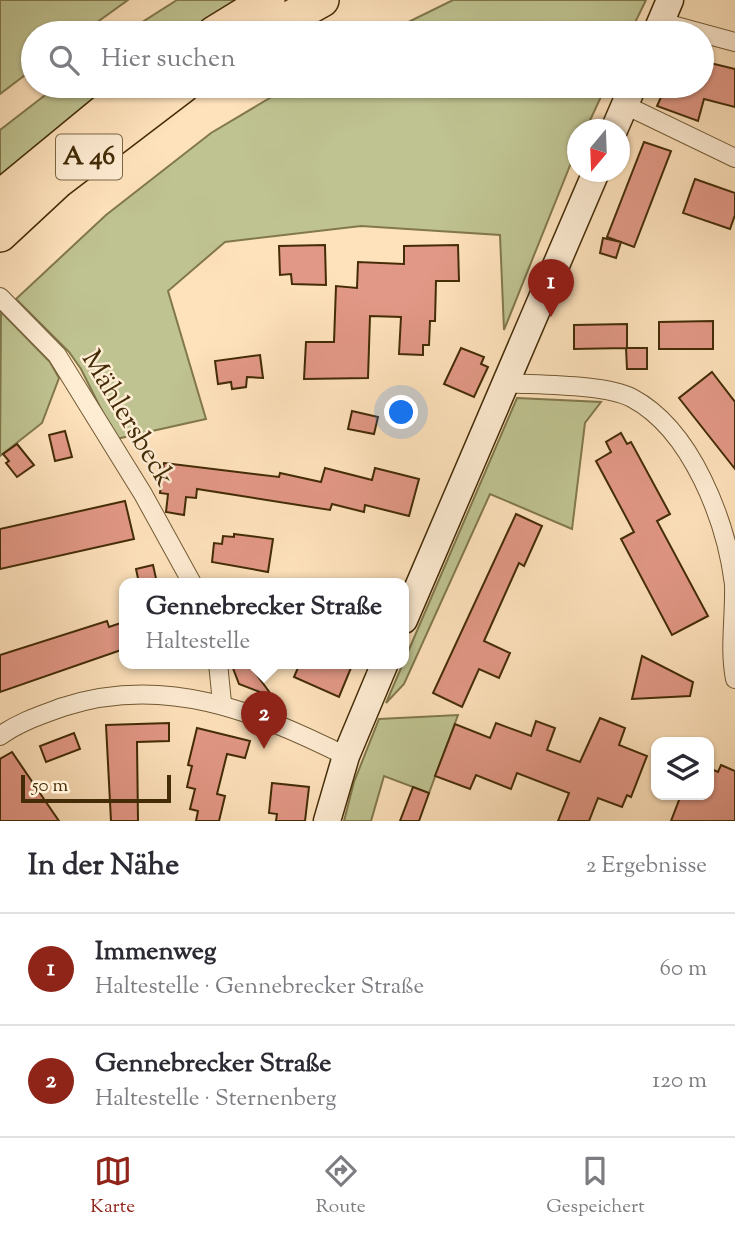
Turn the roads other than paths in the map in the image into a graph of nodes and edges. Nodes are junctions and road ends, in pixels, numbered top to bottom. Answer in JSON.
{"nodes":[{"id":1,"x":268,"y":0,"type":"edge"},
{"id":2,"x":321,"y":0,"type":"edge"},
{"id":3,"x":234,"y":21,"type":"edge"},
{"id":4,"x":284,"y":21,"type":"edge"},
{"id":5,"x":714,"y":35,"type":"edge"},
{"id":6,"x":735,"y":42,"type":"edge"},
{"id":7,"x":120,"y":98,"type":"edge"},
{"id":8,"x":167,"y":98,"type":"edge"},
{"id":9,"x":628,"y":98,"type":"edge"},
{"id":10,"x":634,"y":98,"type":"edge"},
{"id":11,"x":619,"y":119,"type":"edge"},
{"id":12,"x":735,"y":158,"type":"edge"},
{"id":13,"x":592,"y":182,"type":"edge"},
{"id":14,"x":0,"y":197,"type":"edge"},
{"id":15,"x":0,"y":235,"type":"edge"},
{"id":16,"x":0,"y":297,"type":"edge"},
{"id":17,"x":506,"y":383,"type":"junction"},
{"id":18,"x":189,"y":578,"type":"edge"},
{"id":19,"x":409,"y":608,"type":"edge"},
{"id":20,"x":219,"y":669,"type":"edge"},
{"id":21,"x":383,"y":669,"type":"edge"},
{"id":22,"x":735,"y":679,"type":"edge"},
{"id":23,"x":222,"y":704,"type":"junction"},
{"id":24,"x":0,"y":736,"type":"edge"},
{"id":25,"x":346,"y":756,"type":"junction"},
{"id":26,"x":327,"y":821,"type":"edge"}],
"edges":[{"from":1,"to":3,"type":"highway"},
{"from":2,"to":4,"type":"highway"},
{"from":5,"to":6,"type":"street"},
{"from":7,"to":14,"type":"highway","number":"A 46"},
{"from":8,"to":15,"type":"highway","number":"A 46"},
{"from":9,"to":11,"type":"main road"},
{"from":10,"to":12,"type":"street"},
{"from":13,"to":17,"type":"main road"},
{"from":16,"to":18,"type":"street","name":"Mählersbeck"},
{"from":17,"to":19,"type":"main road"},
{"from":17,"to":22,"type":"street"},
{"from":20,"to":23,"type":"street"},
{"from":21,"to":25,"type":"main road"},
{"from":23,"to":24,"type":"street"},
{"from":23,"to":25,"type":"street"},
{"from":25,"to":26,"type":"main road"}]}
